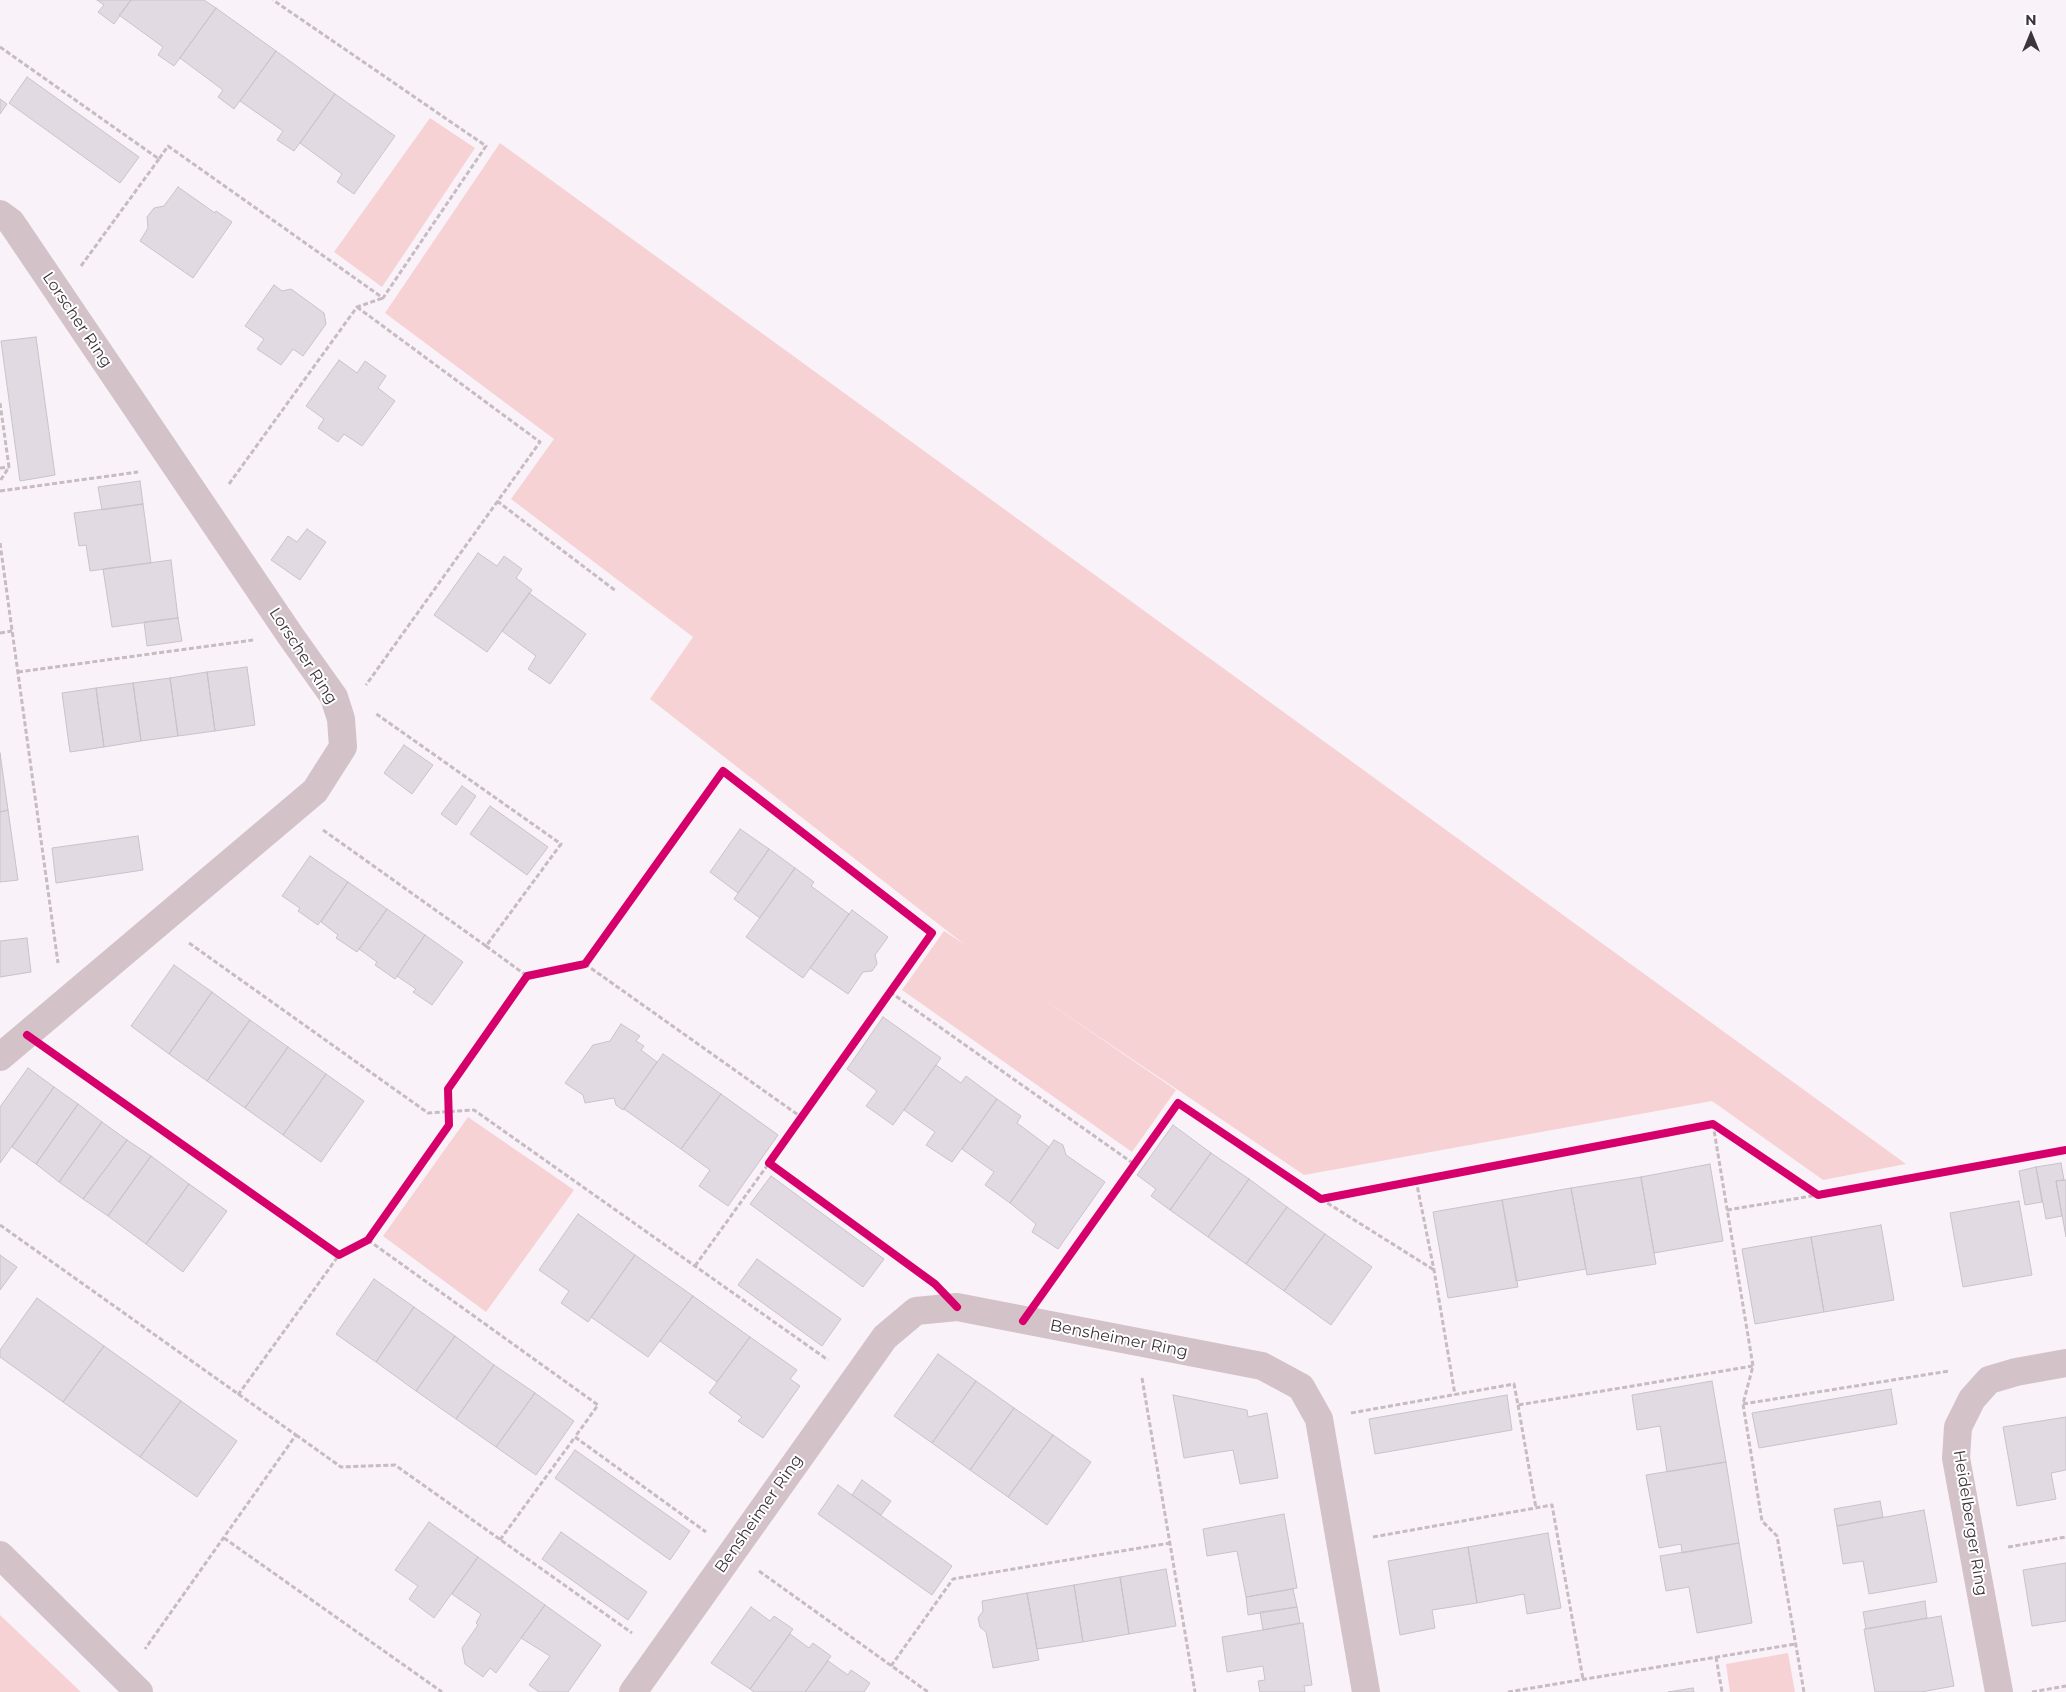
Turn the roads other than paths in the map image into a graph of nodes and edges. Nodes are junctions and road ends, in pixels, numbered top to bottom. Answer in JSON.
{"nodes":[{"id":1,"x":0,"y":214,"type":"edge"},
{"id":2,"x":0,"y":1057,"type":"edge"},
{"id":3,"x":2066,"y":1363,"type":"edge"},
{"id":4,"x":0,"y":1555,"type":"edge"},
{"id":5,"x":132,"y":1685,"type":"edge"},
{"id":6,"x":633,"y":1692,"type":"edge"},
{"id":7,"x":1366,"y":1692,"type":"edge"},
{"id":8,"x":1999,"y":1692,"type":"edge"}],
"edges":[{"from":1,"to":2,"type":"street","name":"Lorscher Ring"},
{"from":3,"to":8,"type":"street","name":"Heidelberger Ring"},
{"from":4,"to":5,"type":"street"},
{"from":6,"to":7,"type":"street","name":"Bensheimer Ring"}]}
